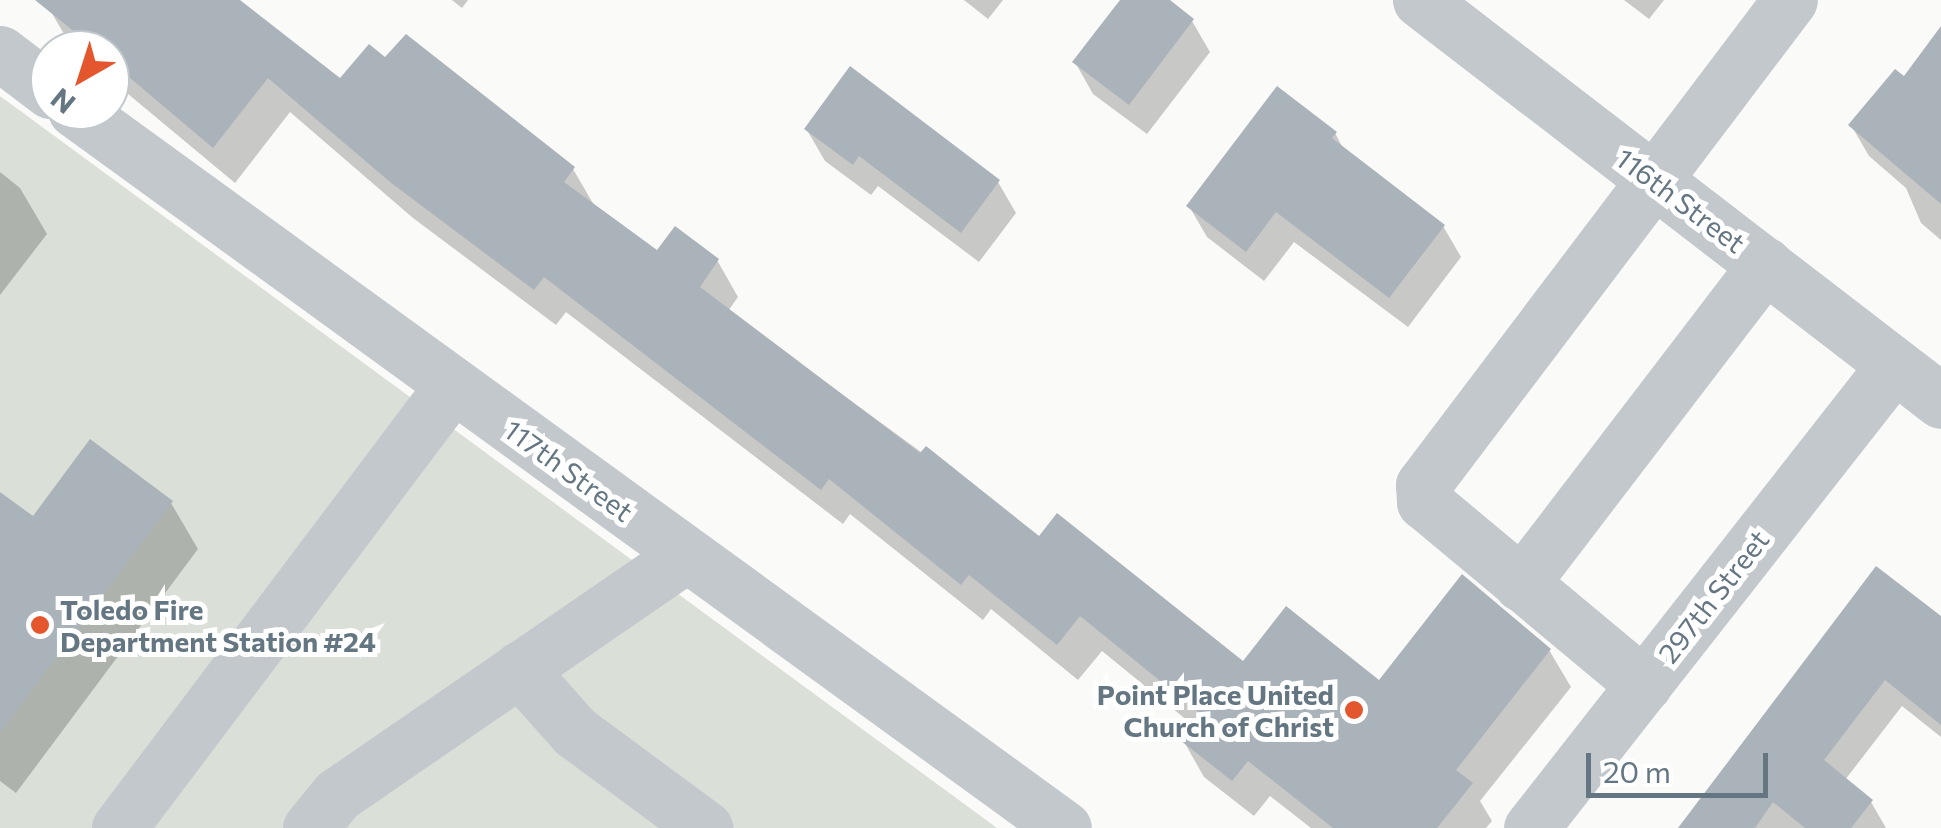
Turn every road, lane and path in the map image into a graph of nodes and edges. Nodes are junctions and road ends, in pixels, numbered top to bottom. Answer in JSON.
{"nodes":[{"id":1,"x":1420,"y":0,"type":"edge"},
{"id":2,"x":1790,"y":0,"type":"edge"},
{"id":3,"x":0,"y":53,"type":"edge"},
{"id":4,"x":30,"y":76,"type":"edge"},
{"id":5,"x":102,"y":130,"type":"edge"},
{"id":6,"x":1654,"y":180,"type":"junction"},
{"id":7,"x":1764,"y":265,"type":"junction"},
{"id":8,"x":1894,"y":364,"type":"junction"},
{"id":9,"x":452,"y":386,"type":"junction"},
{"id":10,"x":1941,"y":401,"type":"edge"},
{"id":11,"x":686,"y":555,"type":"junction"},
{"id":12,"x":1522,"y":584,"type":"junction"},
{"id":13,"x":519,"y":670,"type":"junction"},
{"id":14,"x":1644,"y":685,"type":"junction"},
{"id":15,"x":119,"y":828,"type":"edge"},
{"id":16,"x":310,"y":828,"type":"edge"},
{"id":17,"x":705,"y":828,"type":"edge"},
{"id":18,"x":1064,"y":828,"type":"edge"},
{"id":19,"x":1531,"y":828,"type":"edge"}],
"edges":[{"from":1,"to":6,"type":"street","name":"116th Street"},
{"from":2,"to":6,"type":"street"},
{"from":3,"to":4,"type":"street"},
{"from":5,"to":9,"type":"street","name":"117th Street"},
{"from":6,"to":7,"type":"street","name":"116th Street"},
{"from":6,"to":12,"type":"street"},
{"from":7,"to":8,"type":"street","name":"116th Street"},
{"from":7,"to":12,"type":"street"},
{"from":8,"to":10,"type":"street","name":"116th Street"},
{"from":8,"to":14,"type":"street","name":"297th Street"},
{"from":9,"to":11,"type":"street","name":"117th Street"},
{"from":9,"to":15,"type":"street"},
{"from":11,"to":13,"type":"street"},
{"from":11,"to":18,"type":"street","name":"117th Street"},
{"from":12,"to":14,"type":"street"},
{"from":13,"to":16,"type":"street"},
{"from":13,"to":17,"type":"street"},
{"from":14,"to":19,"type":"street","name":"297th Street"}]}
